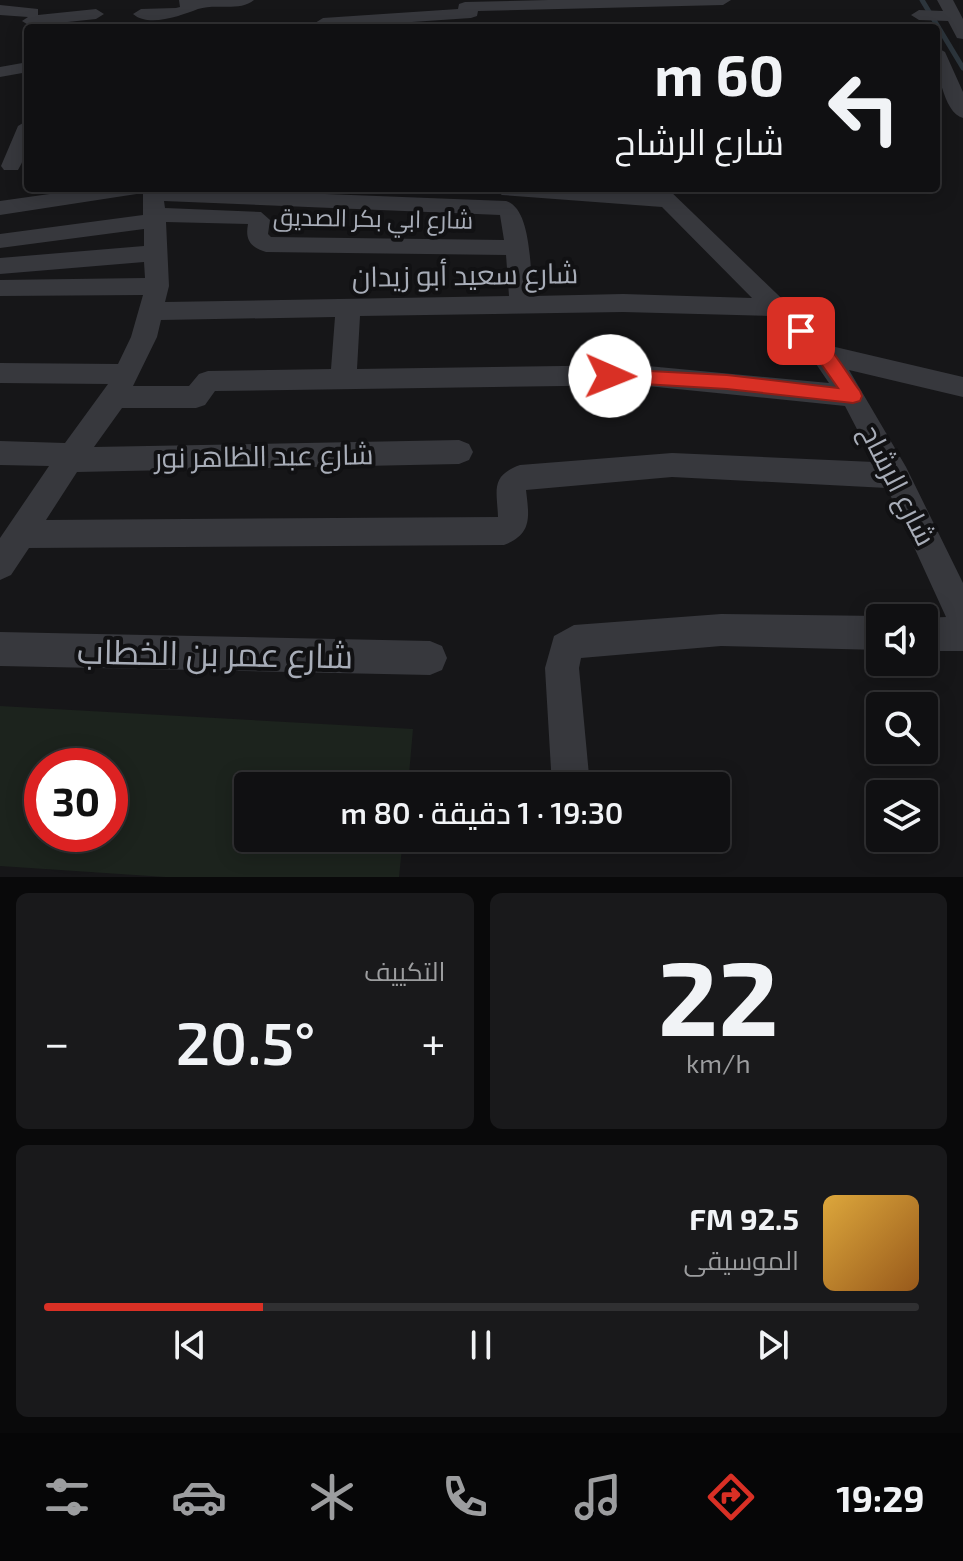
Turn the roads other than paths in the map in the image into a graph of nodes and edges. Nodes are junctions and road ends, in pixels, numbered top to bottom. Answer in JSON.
{"nodes":[{"id":1,"x":246,"y":0,"type":"edge"},
{"id":2,"x":723,"y":0,"type":"edge"},
{"id":3,"x":187,"y":2,"type":"edge"},
{"id":4,"x":559,"y":2,"type":"edge"},
{"id":5,"x":465,"y":7,"type":"edge"},
{"id":6,"x":933,"y":13,"type":"edge"},
{"id":7,"x":96,"y":14,"type":"dead end"},
{"id":8,"x":31,"y":15,"type":"edge"},
{"id":9,"x":5,"y":16,"type":"edge"},
{"id":10,"x":135,"y":16,"type":"edge"},
{"id":11,"x":323,"y":23,"type":"dead end"},
{"id":12,"x":483,"y":24,"type":"edge"},
{"id":13,"x":963,"y":34,"type":"edge"},
{"id":14,"x":940,"y":61,"type":"edge"},
{"id":15,"x":24,"y":64,"type":"edge"},
{"id":16,"x":0,"y":72,"type":"edge"},
{"id":17,"x":963,"y":112,"type":"edge"},
{"id":18,"x":24,"y":135,"type":"edge"},
{"id":19,"x":11,"y":166,"type":"dead end"},
{"id":20,"x":609,"y":192,"type":"edge"},
{"id":21,"x":305,"y":194,"type":"edge"},
{"id":22,"x":662,"y":194,"type":"edge"},
{"id":23,"x":151,"y":201,"type":"edge"},
{"id":24,"x":0,"y":208,"type":"edge"},
{"id":25,"x":0,"y":241,"type":"edge"},
{"id":26,"x":516,"y":248,"type":"junction"},
{"id":27,"x":156,"y":253,"type":"junction"},
{"id":28,"x":0,"y":266,"type":"edge"},
{"id":29,"x":157,"y":286,"type":"junction"},
{"id":30,"x":0,"y":288,"type":"edge"},
{"id":31,"x":522,"y":305,"type":"junction"},
{"id":32,"x":348,"y":307,"type":"junction"},
{"id":33,"x":779,"y":308,"type":"junction"},
{"id":34,"x":152,"y":311,"type":"junction"},
{"id":35,"x":823,"y":354,"type":"junction"},
{"id":36,"x":0,"y":373,"type":"edge"},
{"id":37,"x":343,"y":379,"type":"junction"},
{"id":38,"x":121,"y":385,"type":"junction"},
{"id":39,"x":963,"y":387,"type":"edge"},
{"id":40,"x":853,"y":396,"type":"junction"},
{"id":41,"x":459,"y":452,"type":"dead end"},
{"id":42,"x":0,"y":453,"type":"edge"},
{"id":43,"x":70,"y":458,"type":"junction"},
{"id":44,"x":896,"y":476,"type":"junction"},
{"id":45,"x":20,"y":534,"type":"junction"},
{"id":46,"x":0,"y":565,"type":"edge"},
{"id":47,"x":963,"y":618,"type":"edge"},
{"id":48,"x":866,"y":633,"type":"edge"},
{"id":49,"x":938,"y":634,"type":"edge"},
{"id":50,"x":963,"y":634,"type":"edge"},
{"id":51,"x":0,"y":649,"type":"edge"},
{"id":52,"x":430,"y":658,"type":"dead end"},
{"id":53,"x":570,"y":772,"type":"edge"}],
"edges":[{"from":1,"to":3,"type":"street"},
{"from":2,"to":4,"type":"street"},
{"from":3,"to":10,"type":"street"},
{"from":4,"to":5,"type":"street"},
{"from":5,"to":11,"type":"street"},
{"from":5,"to":12,"type":"street"},
{"from":6,"to":13,"type":"street"},
{"from":7,"to":8,"type":"street"},
{"from":8,"to":9,"type":"street"},
{"from":14,"to":17,"type":"street"},
{"from":15,"to":16,"type":"street"},
{"from":18,"to":19,"type":"street"},
{"from":20,"to":22,"type":"street"},
{"from":21,"to":23,"type":"street"},
{"from":21,"to":26,"type":"street"},
{"from":22,"to":33,"type":"street","name":"شارع الرشاح"},
{"from":23,"to":24,"type":"street"},
{"from":23,"to":25,"type":"street"},
{"from":23,"to":26,"type":"street","name":"شارع ابي بكر الصديق"},
{"from":23,"to":27,"type":"street"},
{"from":26,"to":31,"type":"street"},
{"from":27,"to":28,"type":"street"},
{"from":27,"to":29,"type":"street"},
{"from":29,"to":30,"type":"street"},
{"from":29,"to":34,"type":"street"},
{"from":31,"to":32,"type":"street","name":"شارع سعيد أبو زيدان"},
{"from":31,"to":33,"type":"street","name":"شارع سعيد أبو زيدان"},
{"from":32,"to":34,"type":"street","name":"شارع سعيد أبو زيدان"},
{"from":32,"to":37,"type":"street"},
{"from":33,"to":35,"type":"street","name":"شارع الرشاح"},
{"from":34,"to":38,"type":"street"},
{"from":35,"to":39,"type":"street"},
{"from":35,"to":40,"type":"street","name":"شارع الرشاح"},
{"from":36,"to":38,"type":"street"},
{"from":37,"to":38,"type":"street"},
{"from":37,"to":40,"type":"street"},
{"from":38,"to":43,"type":"street"},
{"from":40,"to":44,"type":"street","name":"شارع الرشاح"},
{"from":41,"to":43,"type":"street","name":"شارع عبد الظاهر نور"},
{"from":42,"to":43,"type":"street","name":"شارع عبد الظاهر نور"},
{"from":43,"to":45,"type":"street"},
{"from":44,"to":45,"type":"street"},
{"from":44,"to":47,"type":"street","name":"شارع الرشاح"},
{"from":45,"to":46,"type":"street"},
{"from":48,"to":53,"type":"street"},
{"from":49,"to":50,"type":"street"},
{"from":51,"to":52,"type":"street","name":"شارع عمر بن الخطاب"}]}
